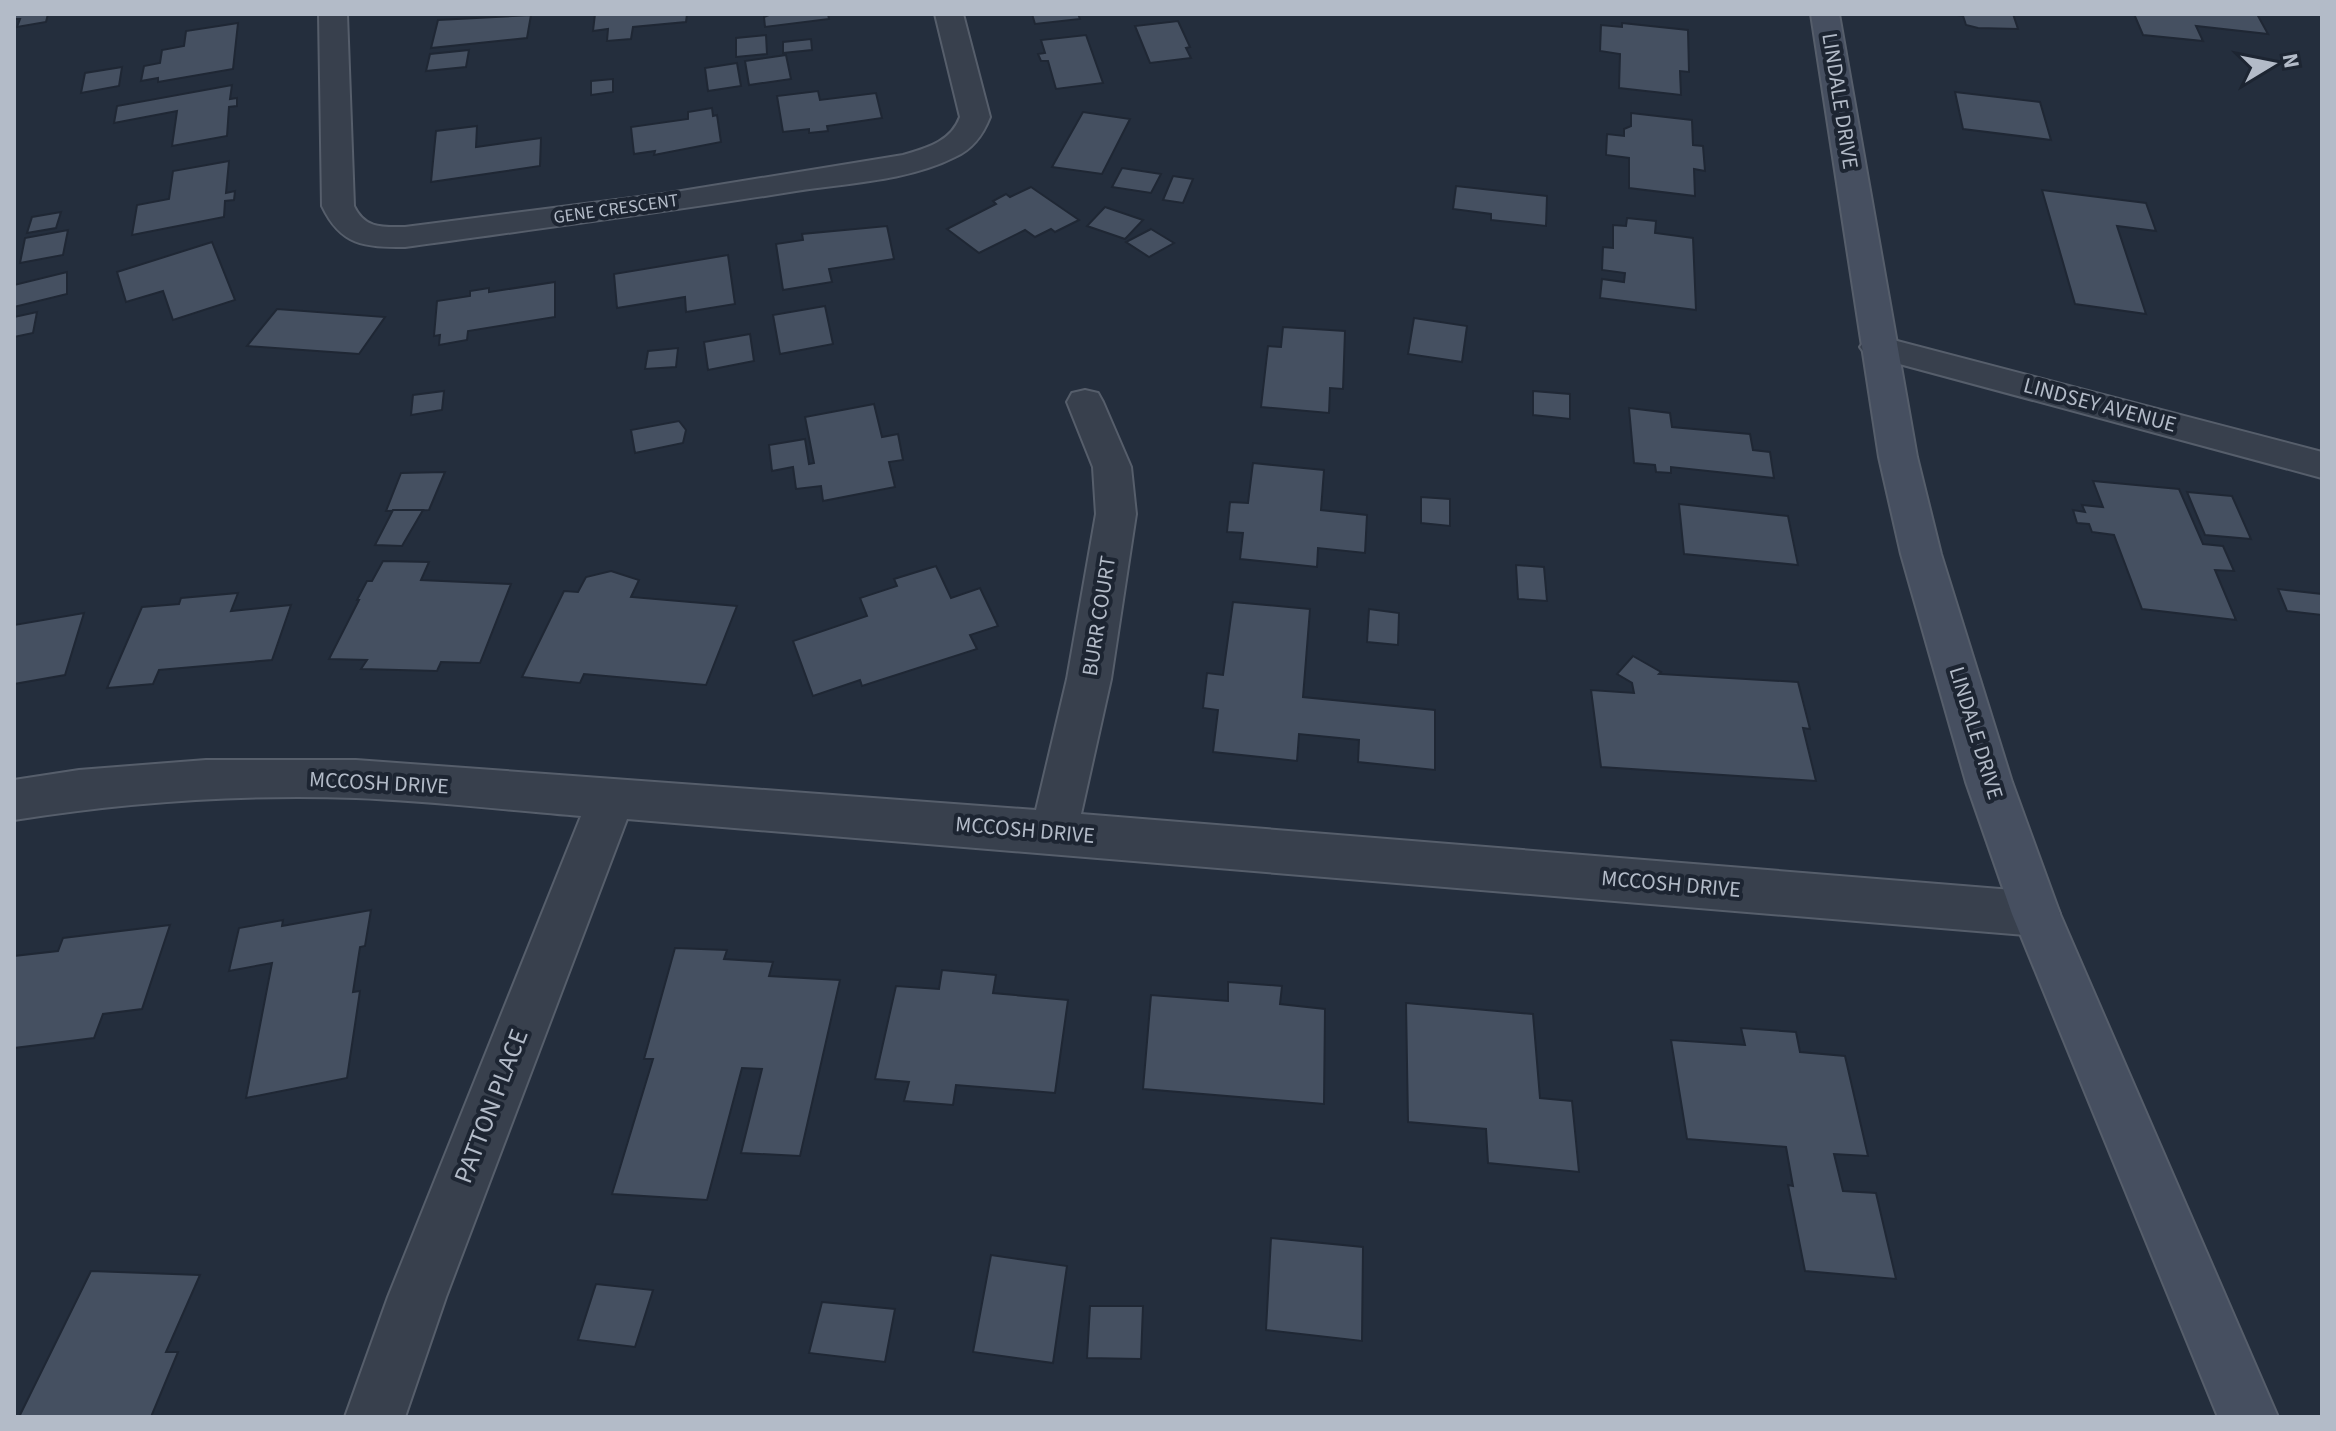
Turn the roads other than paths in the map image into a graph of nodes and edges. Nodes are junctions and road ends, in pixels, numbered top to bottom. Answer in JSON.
{"nodes":[{"id":1,"x":333,"y":14,"type":"edge"},
{"id":2,"x":949,"y":14,"type":"edge"},
{"id":3,"x":1825,"y":14,"type":"edge"},
{"id":4,"x":1878,"y":347,"type":"junction"},
{"id":5,"x":1085,"y":402,"type":"dead end"},
{"id":6,"x":2322,"y":465,"type":"edge"},
{"id":7,"x":612,"y":797,"type":"junction"},
{"id":8,"x":14,"y":800,"type":"edge"},
{"id":9,"x":1054,"y":832,"type":"junction"},
{"id":10,"x":2036,"y":914,"type":"junction"},
{"id":11,"x":375,"y":1417,"type":"edge"},
{"id":12,"x":2248,"y":1417,"type":"edge"}],
"edges":[{"from":1,"to":2,"type":"street","name":"GENE CRESCENT"},
{"from":3,"to":4,"type":"street","name":"LINDALE DRIVE"},
{"from":4,"to":6,"type":"street","name":"LINDSEY AVENUE"},
{"from":4,"to":10,"type":"street","name":"LINDALE DRIVE"},
{"from":5,"to":9,"type":"street","name":"BURR COURT"},
{"from":7,"to":8,"type":"street","name":"MCCOSH DRIVE"},
{"from":7,"to":9,"type":"street","name":"MCCOSH DRIVE"},
{"from":7,"to":11,"type":"street","name":"PATTON PLACE"},
{"from":9,"to":10,"type":"street","name":"MCCOSH DRIVE"},
{"from":10,"to":12,"type":"street","name":"LINDALE DRIVE"}]}
